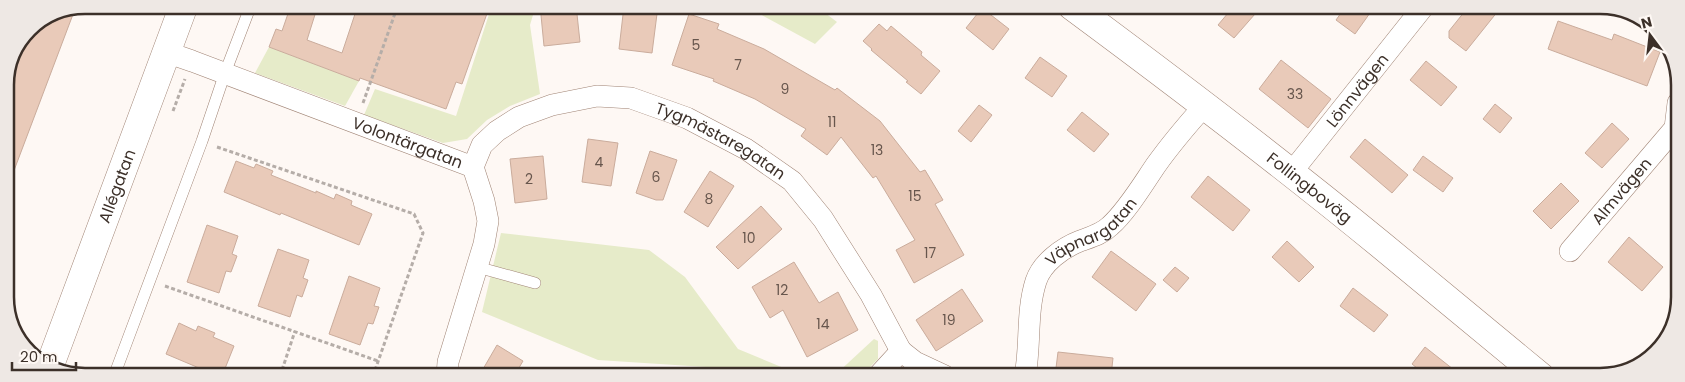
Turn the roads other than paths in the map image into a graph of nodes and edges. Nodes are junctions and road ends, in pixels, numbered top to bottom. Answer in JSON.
{"nodes":[{"id":1,"x":181,"y":14,"type":"edge"},
{"id":2,"x":248,"y":14,"type":"edge"},
{"id":3,"x":1083,"y":14,"type":"edge"},
{"id":4,"x":1418,"y":14,"type":"edge"},
{"id":5,"x":166,"y":52,"type":"junction"},
{"id":6,"x":225,"y":73,"type":"junction"},
{"id":7,"x":1205,"y":105,"type":"junction"},
{"id":8,"x":1671,"y":137,"type":"edge"},
{"id":9,"x":473,"y":168,"type":"junction"},
{"id":10,"x":1291,"y":173,"type":"junction"},
{"id":11,"x":1570,"y":251,"type":"dead end"},
{"id":12,"x":477,"y":267,"type":"junction"},
{"id":13,"x":535,"y":283,"type":"dead end"},
{"id":14,"x":901,"y":351,"type":"junction"},
{"id":15,"x":52,"y":360,"type":"edge"},
{"id":16,"x":117,"y":368,"type":"edge"},
{"id":17,"x":448,"y":368,"type":"edge"},
{"id":18,"x":885,"y":368,"type":"edge"},
{"id":19,"x":928,"y":368,"type":"edge"},
{"id":20,"x":1027,"y":368,"type":"edge"},
{"id":21,"x":1530,"y":368,"type":"edge"}],
"edges":[{"from":1,"to":5,"type":"main road","name":"Allégatan"},
{"from":2,"to":6,"type":"lane"},
{"from":3,"to":7,"type":"main road","name":"Follingboväg"},
{"from":4,"to":10,"type":"street","name":"Lönnvägen"},
{"from":5,"to":6,"type":"street","name":"Volontärgatan"},
{"from":5,"to":15,"type":"main road","name":"Allégatan"},
{"from":6,"to":9,"type":"street","name":"Volontärgatan"},
{"from":6,"to":16,"type":"lane"},
{"from":7,"to":10,"type":"main road","name":"Follingboväg"},
{"from":7,"to":20,"type":"street","name":"Väpnargatan"},
{"from":8,"to":11,"type":"street","name":"Almvägen"},
{"from":9,"to":12,"type":"street","name":"Volontärgatan"},
{"from":9,"to":14,"type":"street","name":"Tygmästaregatan"},
{"from":10,"to":21,"type":"main road","name":"Follingboväg"},
{"from":12,"to":13,"type":"lane"},
{"from":12,"to":17,"type":"street","name":"Volontärgatan"},
{"from":14,"to":18,"type":"street"},
{"from":14,"to":19,"type":"street","name":"Tygmästaregatan"}]}
